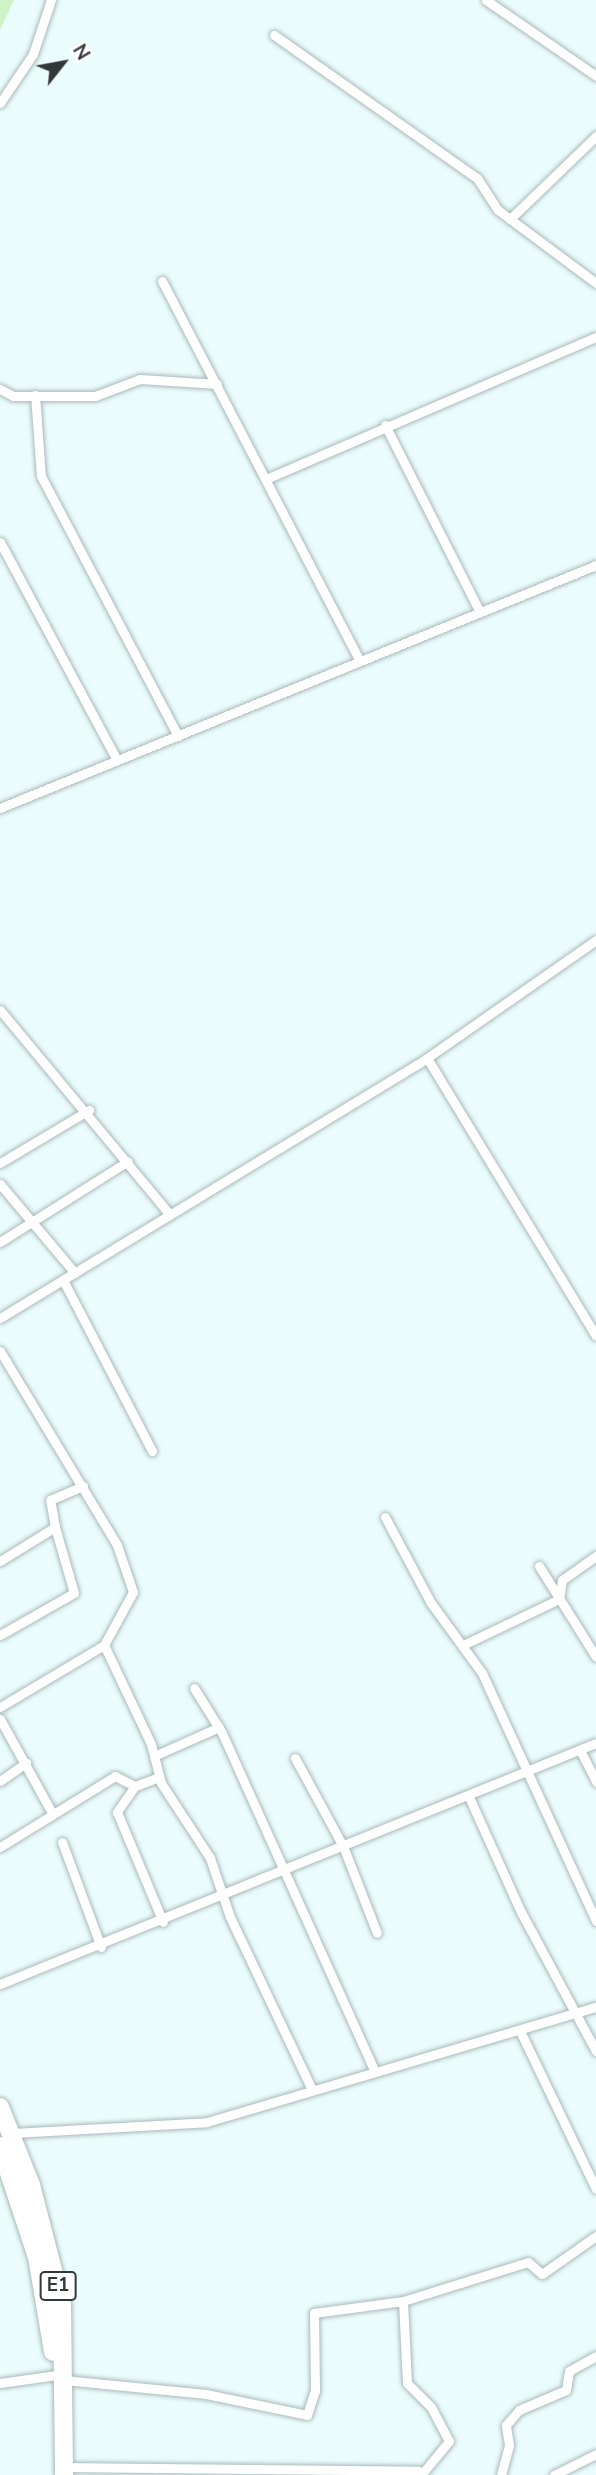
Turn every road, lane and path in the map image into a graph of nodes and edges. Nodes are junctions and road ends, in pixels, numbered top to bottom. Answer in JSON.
{"nodes":[{"id":1,"x":51,"y":0,"type":"edge"},
{"id":2,"x":486,"y":0,"type":"edge"},
{"id":3,"x":274,"y":35,"type":"dead end"},
{"id":4,"x":596,"y":76,"type":"edge"},
{"id":5,"x":0,"y":103,"type":"edge"},
{"id":6,"x":596,"y":136,"type":"edge"},
{"id":7,"x":510,"y":219,"type":"junction"},
{"id":8,"x":162,"y":281,"type":"dead end"},
{"id":9,"x":596,"y":283,"type":"edge"},
{"id":10,"x":596,"y":337,"type":"edge"},
{"id":11,"x":217,"y":384,"type":"junction"},
{"id":12,"x":0,"y":389,"type":"edge"},
{"id":13,"x":35,"y":395,"type":"junction"},
{"id":14,"x":385,"y":425,"type":"junction"},
{"id":15,"x":268,"y":478,"type":"junction"},
{"id":16,"x":0,"y":542,"type":"edge"},
{"id":17,"x":596,"y":565,"type":"edge"},
{"id":18,"x":480,"y":612,"type":"junction"},
{"id":19,"x":360,"y":661,"type":"junction"},
{"id":20,"x":178,"y":736,"type":"junction"},
{"id":21,"x":117,"y":760,"type":"junction"},
{"id":22,"x":0,"y":808,"type":"edge"},
{"id":23,"x":596,"y":940,"type":"edge"},
{"id":24,"x":0,"y":1010,"type":"edge"},
{"id":25,"x":426,"y":1058,"type":"junction"},
{"id":26,"x":89,"y":1110,"type":"junction"},
{"id":27,"x":128,"y":1161,"type":"junction"},
{"id":28,"x":0,"y":1163,"type":"edge"},
{"id":29,"x":0,"y":1184,"type":"edge"},
{"id":30,"x":170,"y":1215,"type":"junction"},
{"id":31,"x":32,"y":1222,"type":"junction"},
{"id":32,"x":0,"y":1242,"type":"edge"},
{"id":33,"x":75,"y":1273,"type":"junction"},
{"id":34,"x":63,"y":1280,"type":"junction"},
{"id":35,"x":0,"y":1318,"type":"edge"},
{"id":36,"x":596,"y":1336,"type":"edge"},
{"id":37,"x":0,"y":1350,"type":"edge"},
{"id":38,"x":152,"y":1451,"type":"dead end"},
{"id":39,"x":82,"y":1486,"type":"junction"},
{"id":40,"x":385,"y":1517,"type":"dead end"},
{"id":41,"x":55,"y":1527,"type":"junction"},
{"id":42,"x":596,"y":1556,"type":"edge"},
{"id":43,"x":0,"y":1561,"type":"edge"},
{"id":44,"x":539,"y":1566,"type":"dead end"},
{"id":45,"x":559,"y":1599,"type":"junction"},
{"id":46,"x":0,"y":1635,"type":"edge"},
{"id":47,"x":104,"y":1645,"type":"junction"},
{"id":48,"x":463,"y":1645,"type":"junction"},
{"id":49,"x":596,"y":1657,"type":"edge"},
{"id":50,"x":194,"y":1688,"type":"dead end"},
{"id":51,"x":0,"y":1707,"type":"edge"},
{"id":52,"x":0,"y":1719,"type":"edge"},
{"id":53,"x":219,"y":1727,"type":"junction"},
{"id":54,"x":596,"y":1743,"type":"edge"},
{"id":55,"x":580,"y":1750,"type":"junction"},
{"id":56,"x":154,"y":1756,"type":"junction"},
{"id":57,"x":295,"y":1758,"type":"dead end"},
{"id":58,"x":26,"y":1763,"type":"junction"},
{"id":59,"x":523,"y":1773,"type":"junction"},
{"id":60,"x":159,"y":1777,"type":"junction"},
{"id":61,"x":0,"y":1781,"type":"edge"},
{"id":62,"x":596,"y":1782,"type":"edge"},
{"id":63,"x":135,"y":1786,"type":"junction"},
{"id":64,"x":469,"y":1797,"type":"junction"},
{"id":65,"x":52,"y":1813,"type":"junction"},
{"id":66,"x":62,"y":1842,"type":"dead end"},
{"id":67,"x":343,"y":1846,"type":"junction"},
{"id":68,"x":0,"y":1847,"type":"edge"},
{"id":69,"x":280,"y":1870,"type":"junction"},
{"id":70,"x":224,"y":1896,"type":"junction"},
{"id":71,"x":596,"y":1921,"type":"edge"},
{"id":72,"x":163,"y":1922,"type":"junction"},
{"id":73,"x":377,"y":1933,"type":"dead end"},
{"id":74,"x":101,"y":1947,"type":"junction"},
{"id":75,"x":0,"y":1984,"type":"edge"},
{"id":76,"x":596,"y":2007,"type":"edge"},
{"id":77,"x":576,"y":2014,"type":"junction"},
{"id":78,"x":520,"y":2031,"type":"junction"},
{"id":79,"x":596,"y":2051,"type":"edge"},
{"id":80,"x":374,"y":2069,"type":"junction"},
{"id":81,"x":312,"y":2090,"type":"junction"},
{"id":82,"x":0,"y":2107,"type":"edge"},
{"id":83,"x":6,"y":2140,"type":"edge"},
{"id":84,"x":596,"y":2189,"type":"edge"},
{"id":85,"x":596,"y":2236,"type":"edge"},
{"id":86,"x":403,"y":2301,"type":"junction"},
{"id":87,"x":596,"y":2356,"type":"edge"},
{"id":88,"x":60,"y":2377,"type":"junction"},
{"id":89,"x":0,"y":2383,"type":"edge"},
{"id":90,"x":596,"y":2454,"type":"edge"},
{"id":91,"x":60,"y":2473,"type":"edge"},
{"id":92,"x":419,"y":2473,"type":"edge"},
{"id":93,"x":501,"y":2475,"type":"edge"},
{"id":94,"x":554,"y":2475,"type":"edge"}],
"edges":[{"from":1,"to":5,"type":"street"},
{"from":2,"to":4,"type":"street"},
{"from":3,"to":7,"type":"street"},
{"from":6,"to":7,"type":"street"},
{"from":7,"to":9,"type":"street"},
{"from":8,"to":11,"type":"street"},
{"from":10,"to":14,"type":"street"},
{"from":11,"to":13,"type":"street"},
{"from":11,"to":15,"type":"street"},
{"from":12,"to":13,"type":"street"},
{"from":13,"to":20,"type":"street"},
{"from":14,"to":15,"type":"street"},
{"from":14,"to":18,"type":"street"},
{"from":15,"to":19,"type":"street"},
{"from":16,"to":21,"type":"street"},
{"from":17,"to":18,"type":"street"},
{"from":18,"to":19,"type":"street"},
{"from":19,"to":20,"type":"street"},
{"from":20,"to":21,"type":"street"},
{"from":21,"to":22,"type":"street"},
{"from":23,"to":25,"type":"street"},
{"from":24,"to":26,"type":"street"},
{"from":25,"to":30,"type":"street"},
{"from":25,"to":36,"type":"street"},
{"from":26,"to":27,"type":"street"},
{"from":26,"to":28,"type":"street"},
{"from":27,"to":30,"type":"street"},
{"from":27,"to":31,"type":"street"},
{"from":29,"to":31,"type":"street"},
{"from":30,"to":33,"type":"street"},
{"from":31,"to":32,"type":"street"},
{"from":31,"to":33,"type":"street"},
{"from":33,"to":34,"type":"street"},
{"from":34,"to":35,"type":"street"},
{"from":34,"to":38,"type":"street"},
{"from":37,"to":39,"type":"street"},
{"from":39,"to":41,"type":"street"},
{"from":39,"to":47,"type":"street"},
{"from":40,"to":48,"type":"street"},
{"from":41,"to":43,"type":"street"},
{"from":41,"to":46,"type":"street"},
{"from":42,"to":45,"type":"street"},
{"from":44,"to":45,"type":"street"},
{"from":45,"to":48,"type":"street"},
{"from":45,"to":49,"type":"street"},
{"from":47,"to":51,"type":"street"},
{"from":47,"to":56,"type":"street"},
{"from":48,"to":59,"type":"street"},
{"from":50,"to":53,"type":"street"},
{"from":52,"to":58,"type":"street"},
{"from":53,"to":56,"type":"street"},
{"from":53,"to":69,"type":"street"},
{"from":54,"to":55,"type":"street"},
{"from":55,"to":59,"type":"street"},
{"from":55,"to":62,"type":"street"},
{"from":56,"to":60,"type":"street"},
{"from":57,"to":67,"type":"street"},
{"from":58,"to":61,"type":"street"},
{"from":58,"to":65,"type":"street"},
{"from":59,"to":64,"type":"street"},
{"from":59,"to":71,"type":"street"},
{"from":60,"to":63,"type":"street"},
{"from":60,"to":70,"type":"street"},
{"from":63,"to":65,"type":"street"},
{"from":63,"to":72,"type":"street"},
{"from":64,"to":67,"type":"street"},
{"from":64,"to":77,"type":"street"},
{"from":65,"to":68,"type":"street"},
{"from":66,"to":74,"type":"street"},
{"from":67,"to":69,"type":"street"},
{"from":67,"to":73,"type":"street"},
{"from":69,"to":70,"type":"street"},
{"from":69,"to":80,"type":"street"},
{"from":70,"to":72,"type":"street"},
{"from":70,"to":81,"type":"street"},
{"from":72,"to":74,"type":"street"},
{"from":74,"to":75,"type":"street"},
{"from":76,"to":77,"type":"street"},
{"from":77,"to":78,"type":"street"},
{"from":77,"to":79,"type":"street"},
{"from":78,"to":80,"type":"street"},
{"from":78,"to":84,"type":"street"},
{"from":80,"to":81,"type":"street"},
{"from":81,"to":83,"type":"street"},
{"from":82,"to":83,"type":"highway","number":"E1"},
{"from":83,"to":88,"type":"highway","number":"E1"},
{"from":85,"to":86,"type":"street"},
{"from":86,"to":88,"type":"street"},
{"from":86,"to":92,"type":"street"},
{"from":87,"to":93,"type":"street"},
{"from":88,"to":89,"type":"street"},
{"from":88,"to":91,"type":"highway","number":"E1"},
{"from":90,"to":94,"type":"street"},
{"from":91,"to":92,"type":"street"}]}
